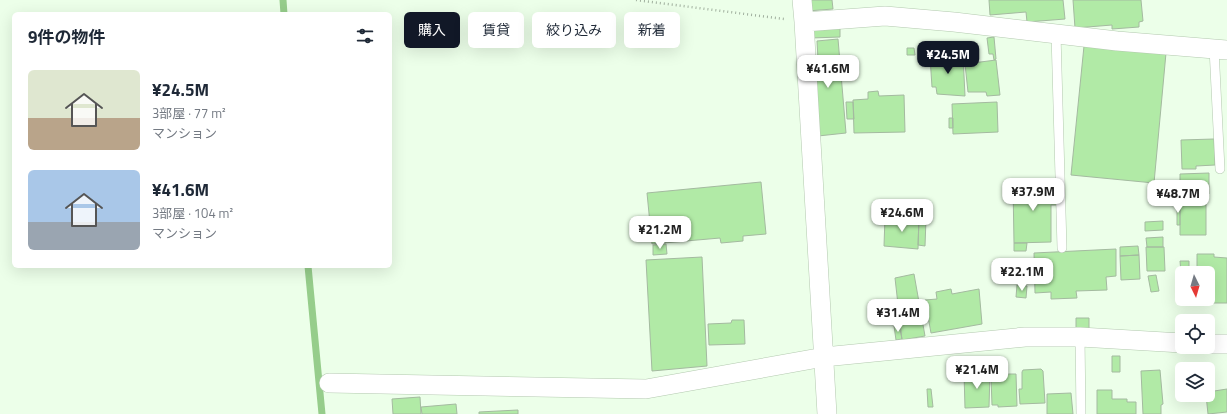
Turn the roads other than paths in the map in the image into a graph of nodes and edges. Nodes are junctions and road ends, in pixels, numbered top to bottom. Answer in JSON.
{"nodes":[{"id":1,"x":802,"y":0,"type":"edge"},
{"id":2,"x":804,"y":22,"type":"junction"},
{"id":3,"x":1056,"y":34,"type":"junction"},
{"id":4,"x":1220,"y":49,"type":"edge"},
{"id":5,"x":1220,"y":168,"type":"dead end"},
{"id":6,"x":1062,"y":248,"type":"dead end"},
{"id":7,"x":1080,"y":337,"type":"junction"},
{"id":8,"x":1175,"y":343,"type":"edge"},
{"id":9,"x":1215,"y":344,"type":"edge"},
{"id":10,"x":1227,"y":344,"type":"edge"},
{"id":11,"x":824,"y":357,"type":"junction"},
{"id":12,"x":329,"y":383,"type":"dead end"},
{"id":13,"x":827,"y":414,"type":"edge"},
{"id":14,"x":1081,"y":414,"type":"edge"}],
"edges":[{"from":1,"to":2,"type":"street"},
{"from":2,"to":3,"type":"street"},
{"from":2,"to":11,"type":"street"},
{"from":3,"to":4,"type":"street"},
{"from":3,"to":6,"type":"lane"},
{"from":4,"to":5,"type":"lane"},
{"from":7,"to":8,"type":"street"},
{"from":7,"to":11,"type":"street"},
{"from":7,"to":14,"type":"lane"},
{"from":9,"to":10,"type":"street"},
{"from":11,"to":12,"type":"street"},
{"from":11,"to":13,"type":"street"}]}
